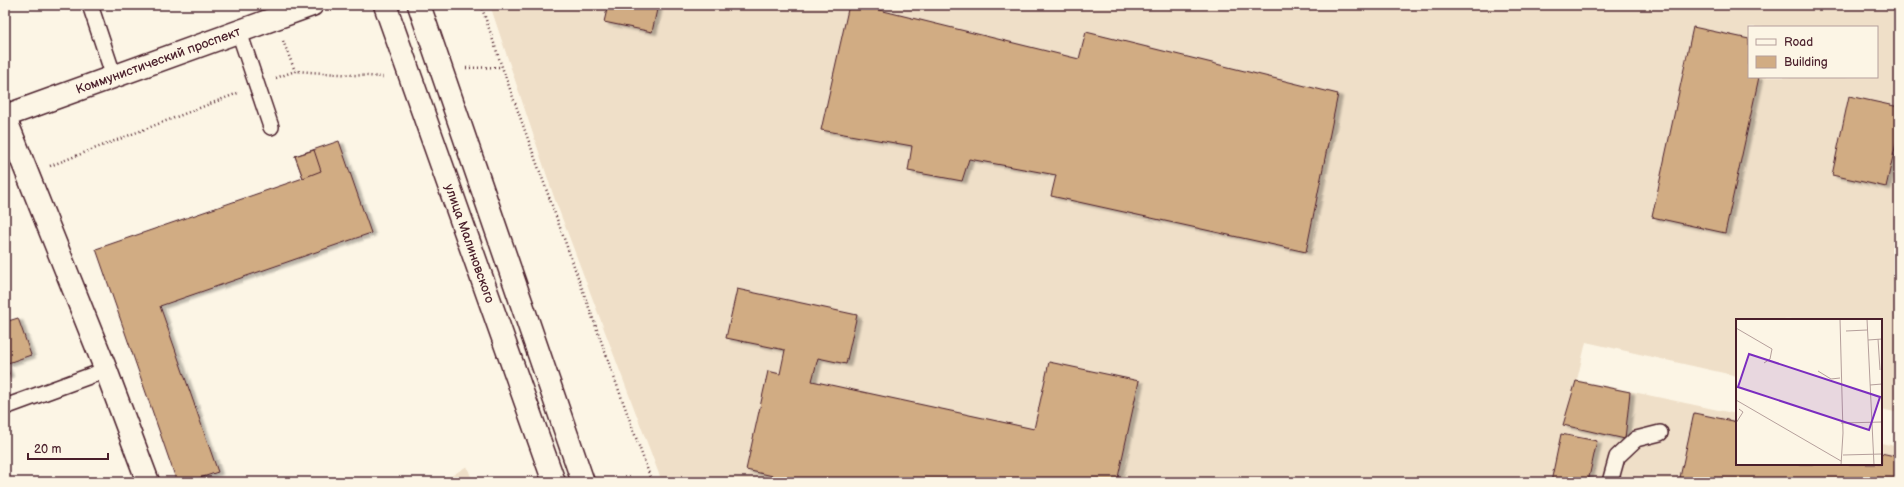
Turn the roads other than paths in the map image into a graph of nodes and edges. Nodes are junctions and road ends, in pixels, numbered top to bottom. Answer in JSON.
{"nodes":[{"id":1,"x":90,"y":5,"type":"edge"},
{"id":2,"x":312,"y":5,"type":"edge"},
{"id":3,"x":385,"y":5,"type":"edge"},
{"id":4,"x":418,"y":5,"type":"edge"},
{"id":5,"x":239,"y":32,"type":"junction"},
{"id":6,"x":114,"y":77,"type":"junction"},
{"id":7,"x":5,"y":117,"type":"edge"},
{"id":8,"x":271,"y":127,"type":"dead end"},
{"id":9,"x":106,"y":370,"type":"junction"},
{"id":10,"x":5,"y":407,"type":"edge"},
{"id":11,"x":1660,"y":434,"type":"dead end"},
{"id":12,"x":148,"y":482,"type":"edge"},
{"id":13,"x":554,"y":482,"type":"edge"},
{"id":14,"x":583,"y":482,"type":"edge"},
{"id":15,"x":1610,"y":482,"type":"edge"}],
"edges":[{"from":1,"to":6,"type":"lane"},
{"from":2,"to":5,"type":"main road","name":"Коммунистический проспект"},
{"from":3,"to":13,"type":"main road","name":"улица Малиновского"},
{"from":4,"to":14,"type":"main road"},
{"from":5,"to":6,"type":"main road","name":"Коммунистический проспект"},
{"from":5,"to":8,"type":"lane"},
{"from":6,"to":7,"type":"main road","name":"Коммунистический проспект"},
{"from":7,"to":9,"type":"main road"},
{"from":9,"to":10,"type":"lane"},
{"from":9,"to":12,"type":"main road"},
{"from":11,"to":15,"type":"lane"}]}
